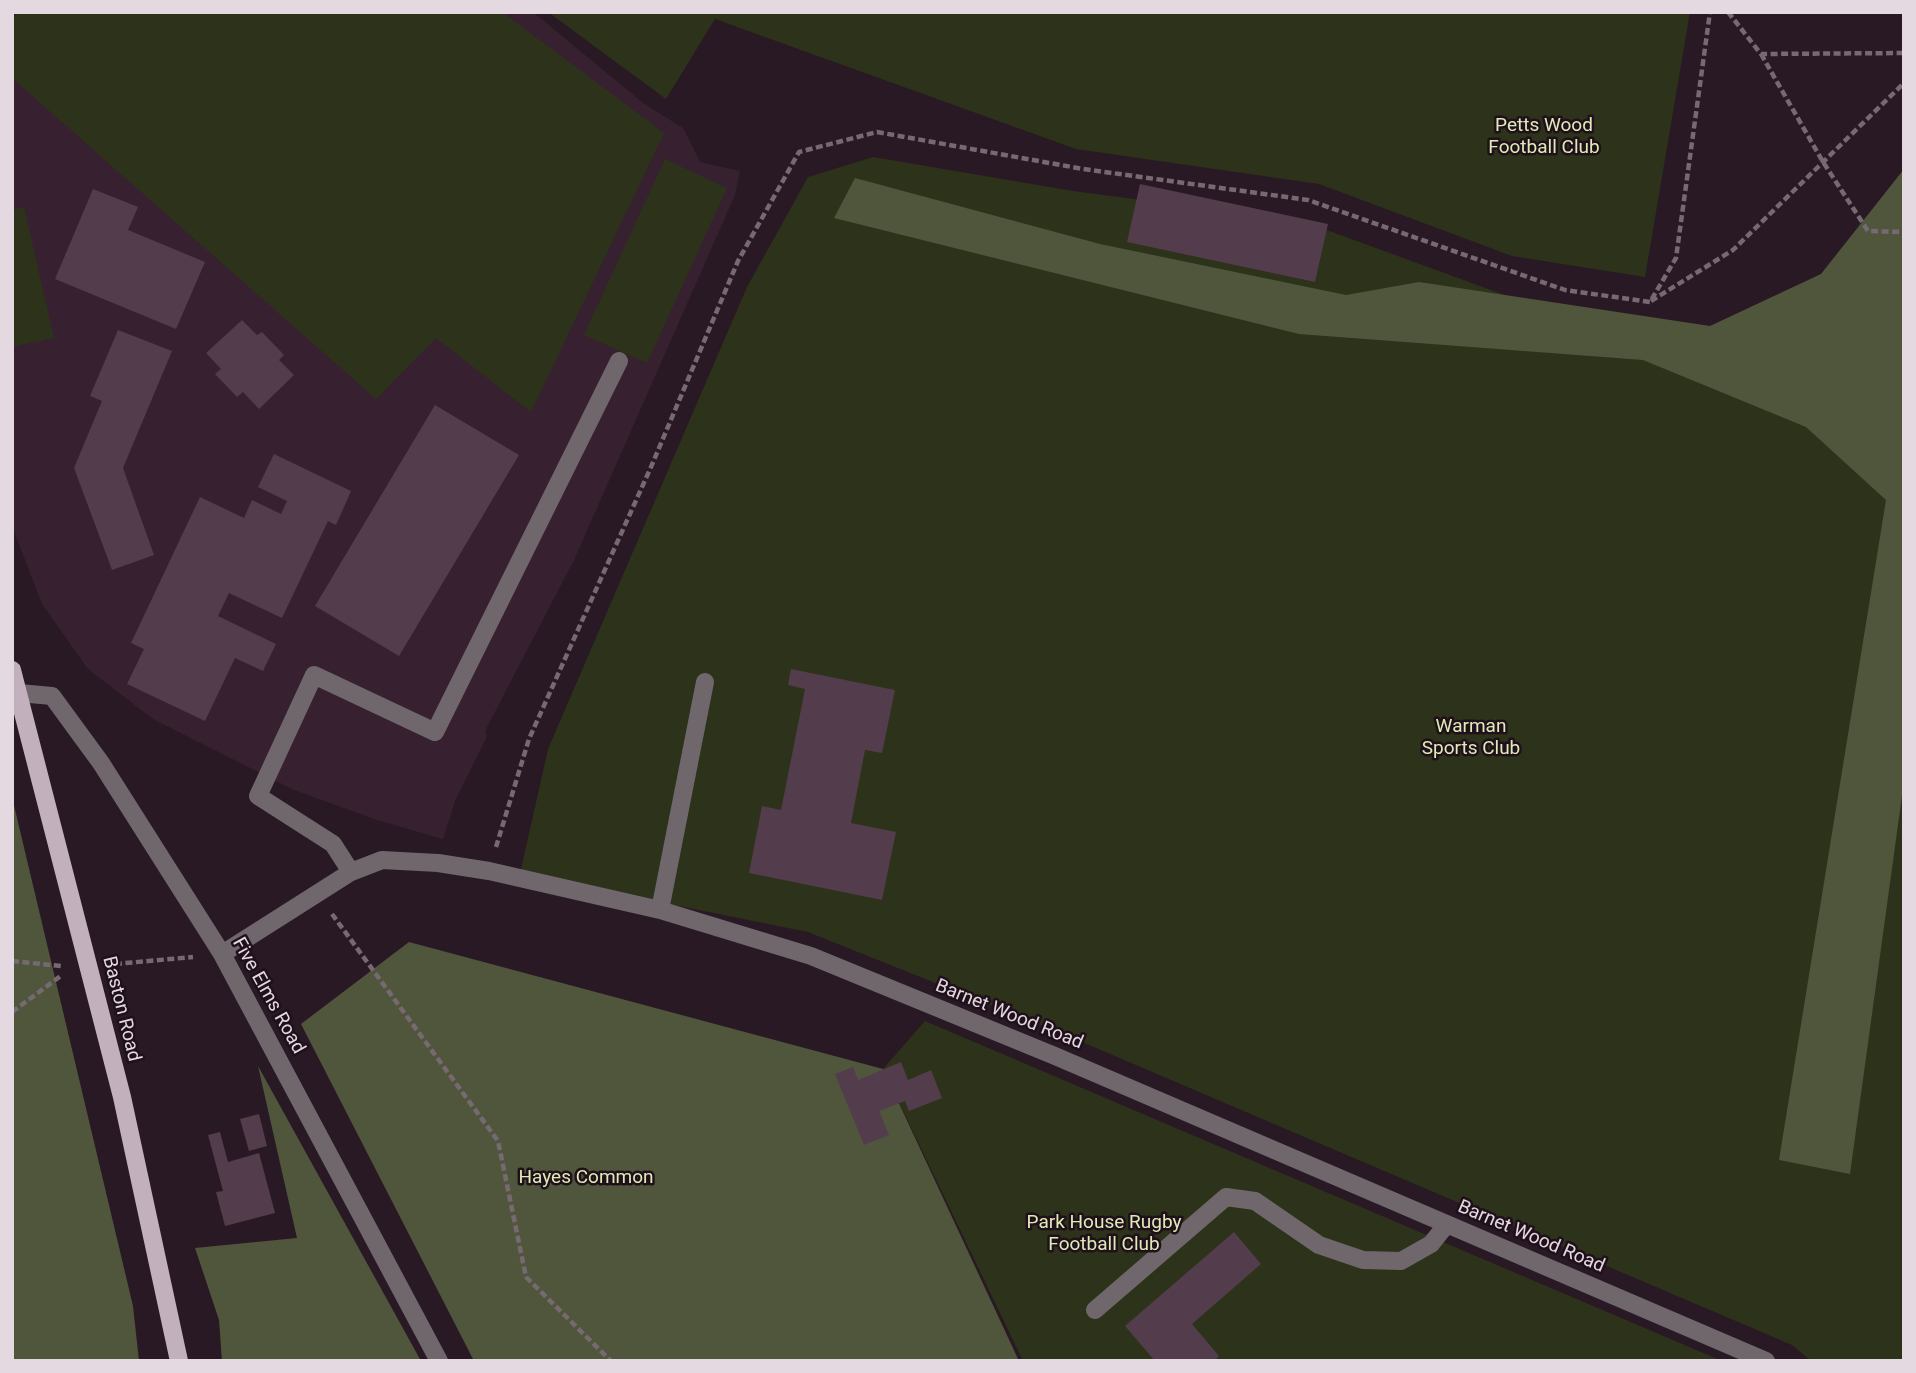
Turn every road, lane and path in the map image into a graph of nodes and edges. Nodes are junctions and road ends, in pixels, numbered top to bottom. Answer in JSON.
{"nodes":[{"id":1,"x":1710,"y":12,"type":"edge"},
{"id":2,"x":1728,"y":12,"type":"edge"},
{"id":3,"x":1904,"y":53,"type":"edge"},
{"id":4,"x":1761,"y":54,"type":"junction"},
{"id":5,"x":1904,"y":83,"type":"edge"},
{"id":6,"x":1823,"y":162,"type":"junction"},
{"id":7,"x":1904,"y":232,"type":"edge"},
{"id":8,"x":1650,"y":302,"type":"junction"},
{"id":9,"x":619,"y":361,"type":"dead end"},
{"id":10,"x":12,"y":670,"type":"edge"},
{"id":11,"x":705,"y":682,"type":"dead end"},
{"id":12,"x":19,"y":693,"type":"junction"},
{"id":13,"x":489,"y":871,"type":"junction"},
{"id":14,"x":351,"y":872,"type":"junction"},
{"id":15,"x":317,"y":894,"type":"junction"},
{"id":16,"x":660,"y":910,"type":"junction"},
{"id":17,"x":222,"y":954,"type":"junction"},
{"id":18,"x":12,"y":961,"type":"edge"},
{"id":19,"x":89,"y":967,"type":"junction"},
{"id":20,"x":12,"y":1012,"type":"edge"},
{"id":21,"x":1447,"y":1224,"type":"junction"},
{"id":22,"x":1095,"y":1310,"type":"dead end"},
{"id":23,"x":180,"y":1361,"type":"edge"},
{"id":24,"x":439,"y":1361,"type":"edge"},
{"id":25,"x":611,"y":1361,"type":"edge"},
{"id":26,"x":1766,"y":1361,"type":"edge"}],
"edges":[{"from":1,"to":8,"type":"path"},
{"from":2,"to":4,"type":"path"},
{"from":3,"to":4,"type":"path"},
{"from":4,"to":6,"type":"path"},
{"from":5,"to":6,"type":"path"},
{"from":6,"to":7,"type":"path"},
{"from":6,"to":8,"type":"path"},
{"from":8,"to":13,"type":"path"},
{"from":9,"to":14,"type":"street"},
{"from":10,"to":12,"type":"main road","name":"Baston Road"},
{"from":11,"to":16,"type":"street"},
{"from":12,"to":17,"type":"street","name":"Five Elms Road"},
{"from":12,"to":19,"type":"main road","name":"Baston Road"},
{"from":13,"to":14,"type":"street","name":"Barnet Wood Road"},
{"from":13,"to":16,"type":"street","name":"Barnet Wood Road"},
{"from":14,"to":15,"type":"street","name":"Barnet Wood Road"},
{"from":15,"to":17,"type":"street","name":"Barnet Wood Road"},
{"from":15,"to":25,"type":"path"},
{"from":16,"to":21,"type":"street","name":"Barnet Wood Road"},
{"from":17,"to":19,"type":"path"},
{"from":17,"to":24,"type":"street","name":"Five Elms Road"},
{"from":18,"to":20,"type":"path"},
{"from":19,"to":23,"type":"main road","name":"Baston Road"},
{"from":21,"to":22,"type":"street"},
{"from":21,"to":26,"type":"street","name":"Barnet Wood Road"}]}
